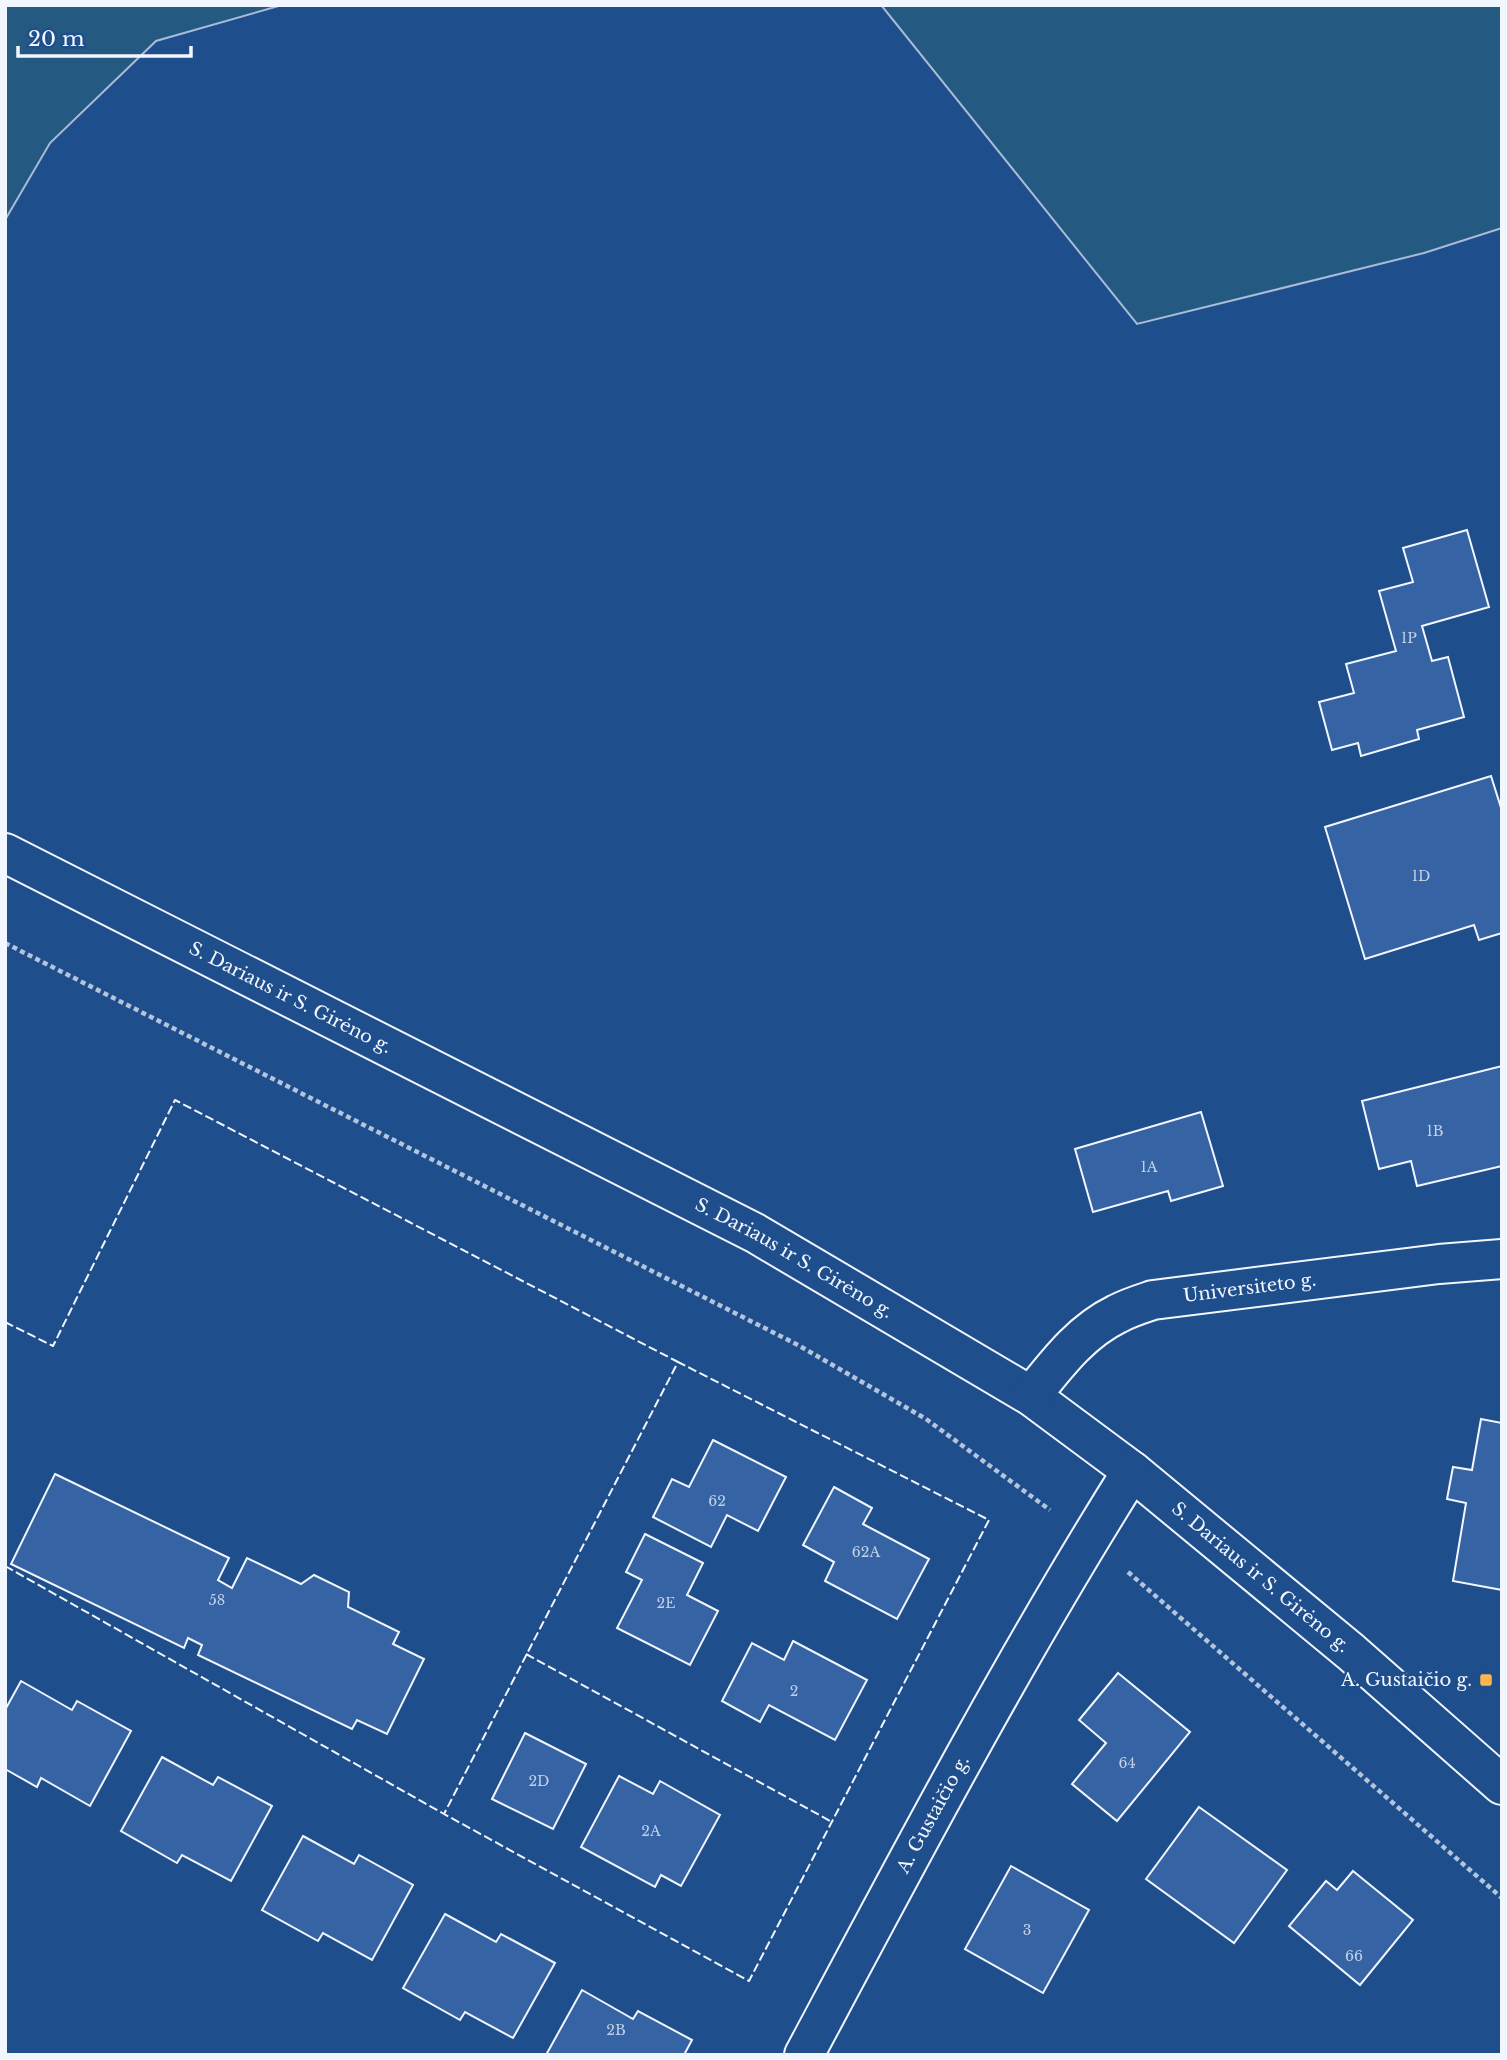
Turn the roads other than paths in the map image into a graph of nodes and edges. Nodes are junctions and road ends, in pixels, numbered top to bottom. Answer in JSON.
{"nodes":[{"id":1,"x":5,"y":853,"type":"edge"},
{"id":2,"x":1502,"y":1259,"type":"edge"},
{"id":3,"x":1031,"y":1396,"type":"junction"},
{"id":4,"x":1132,"y":1471,"type":"junction"},
{"id":5,"x":1502,"y":1786,"type":"edge"},
{"id":6,"x":804,"y":2055,"type":"edge"}],
"edges":[{"from":1,"to":3,"type":"street","name":"S. Dariaus ir S. Girėno g."},
{"from":2,"to":3,"type":"street","name":"Universiteto g."},
{"from":3,"to":4,"type":"street","name":"S. Dariaus ir S. Girėno g."},
{"from":4,"to":5,"type":"street","name":"S. Dariaus ir S. Girėno g."},
{"from":4,"to":6,"type":"street","name":"A. Gustaičio g."}]}
